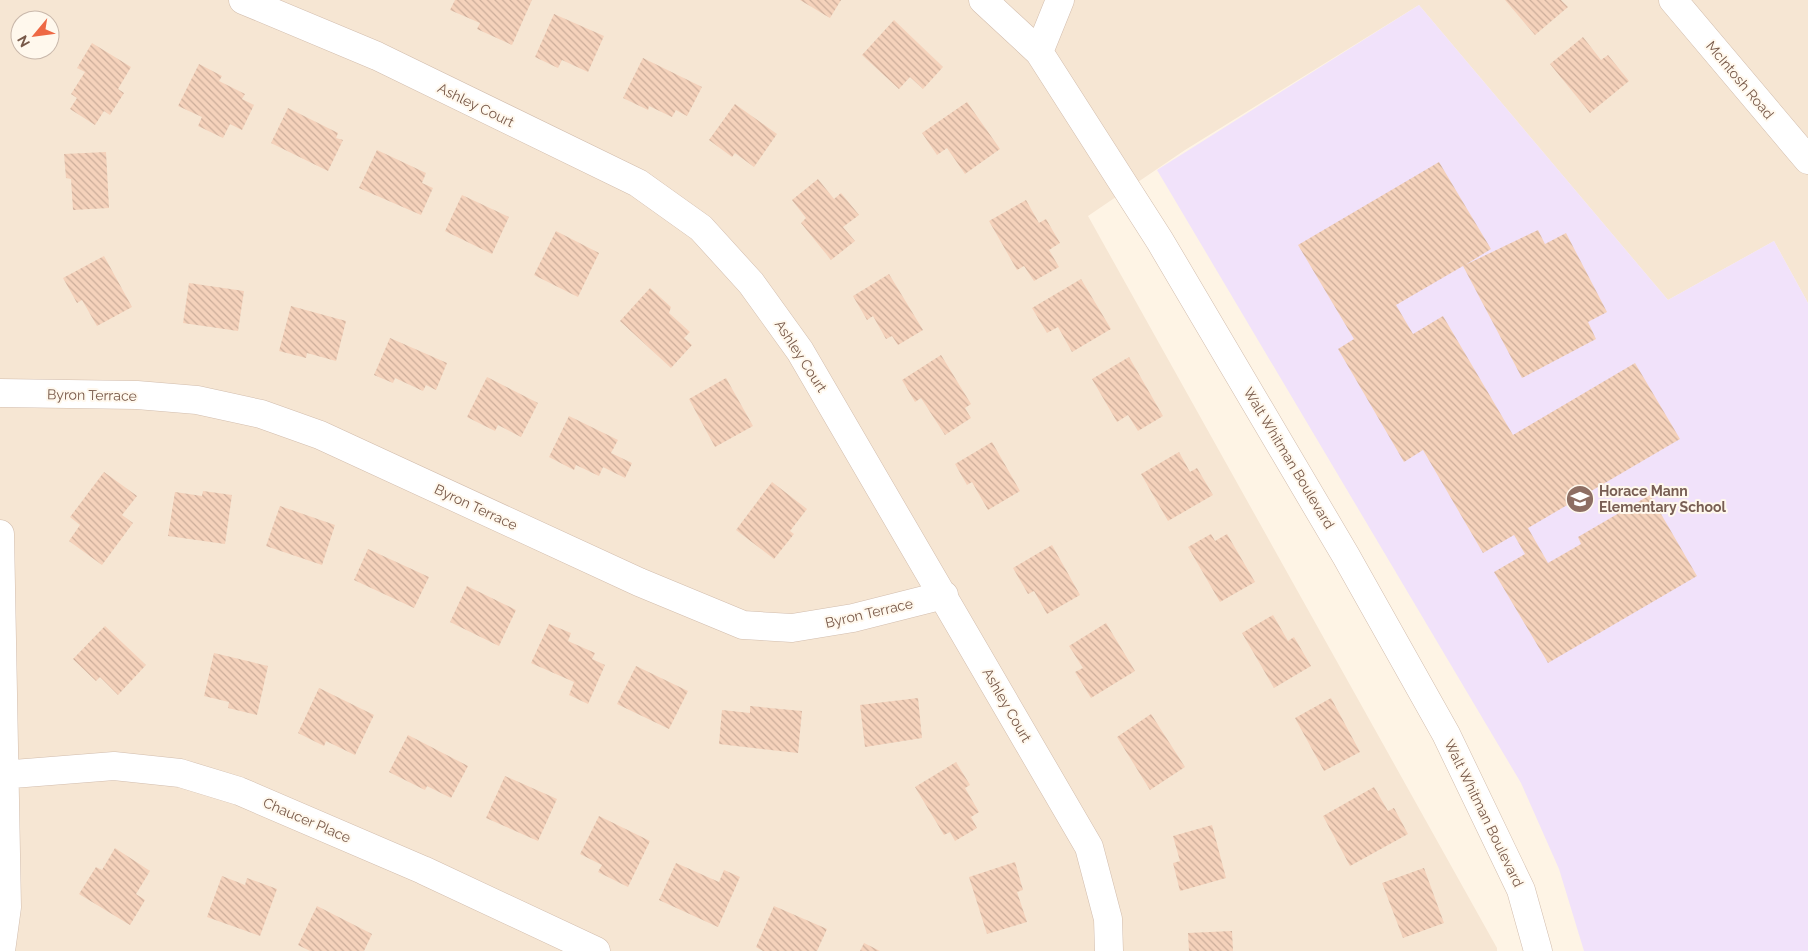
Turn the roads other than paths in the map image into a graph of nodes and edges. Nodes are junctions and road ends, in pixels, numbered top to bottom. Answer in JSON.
{"nodes":[{"id":1,"x":243,"y":0,"type":"edge"},
{"id":2,"x":983,"y":0,"type":"edge"},
{"id":3,"x":1060,"y":0,"type":"edge"},
{"id":4,"x":1673,"y":0,"type":"edge"},
{"id":5,"x":1040,"y":52,"type":"junction"},
{"id":6,"x":1808,"y":160,"type":"edge"},
{"id":7,"x":0,"y":393,"type":"edge"},
{"id":8,"x":0,"y":534,"type":"edge"},
{"id":9,"x":944,"y":595,"type":"junction"},
{"id":10,"x":3,"y":775,"type":"edge"},
{"id":11,"x":1,"y":951,"type":"edge"},
{"id":12,"x":596,"y":951,"type":"edge"},
{"id":13,"x":1109,"y":951,"type":"edge"},
{"id":14,"x":1538,"y":951,"type":"edge"}],
"edges":[{"from":1,"to":9,"type":"street","name":"Ashley Court"},
{"from":2,"to":5,"type":"street","name":"Walt Whitman Boulevard"},
{"from":3,"to":5,"type":"street"},
{"from":4,"to":6,"type":"street","name":"McIntosh Road"},
{"from":5,"to":14,"type":"street","name":"Walt Whitman Boulevard"},
{"from":7,"to":9,"type":"street","name":"Byron Terrace"},
{"from":8,"to":10,"type":"street"},
{"from":9,"to":13,"type":"street","name":"Ashley Court"},
{"from":10,"to":11,"type":"street"},
{"from":10,"to":12,"type":"street","name":"Chaucer Place"}]}
